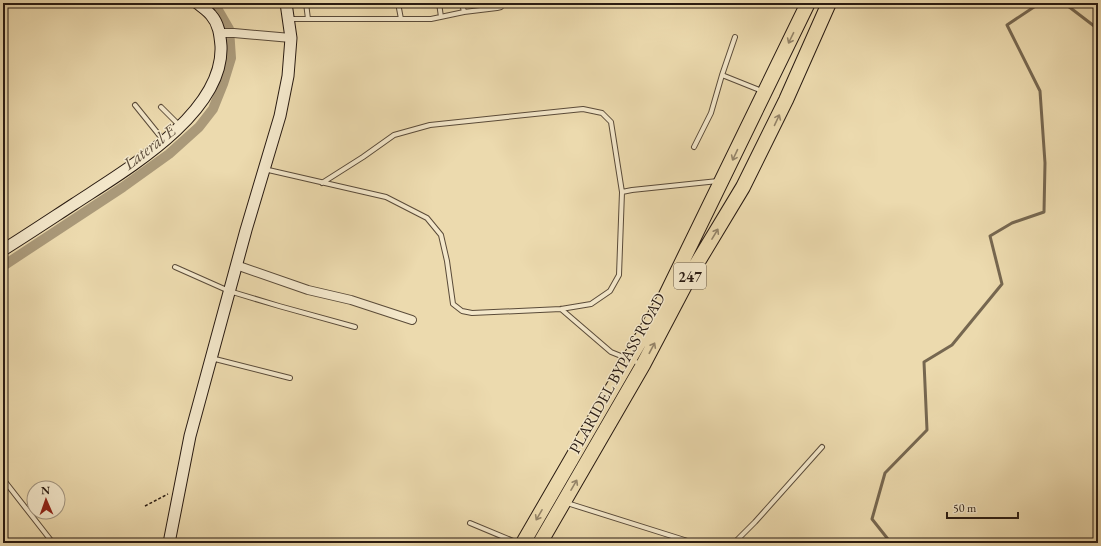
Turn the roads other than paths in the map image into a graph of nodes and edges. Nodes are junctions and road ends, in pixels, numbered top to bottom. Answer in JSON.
{"nodes":[{"id":1,"x":197,"y":3,"type":"edge"},
{"id":2,"x":286,"y":3,"type":"edge"},
{"id":3,"x":306,"y":3,"type":"edge"},
{"id":4,"x":398,"y":3,"type":"edge"},
{"id":5,"x":440,"y":3,"type":"edge"},
{"id":6,"x":462,"y":3,"type":"edge"},
{"id":7,"x":481,"y":3,"type":"edge"},
{"id":8,"x":503,"y":3,"type":"edge"},
{"id":9,"x":808,"y":3,"type":"edge"},
{"id":10,"x":829,"y":3,"type":"edge"},
{"id":11,"x":482,"y":9,"type":"junction"},
{"id":12,"x":464,"y":12,"type":"junction"},
{"id":13,"x":441,"y":17,"type":"junction"},
{"id":14,"x":289,"y":19,"type":"junction"},
{"id":15,"x":308,"y":19,"type":"junction"},
{"id":16,"x":401,"y":19,"type":"junction"},
{"id":17,"x":226,"y":33,"type":"junction"},
{"id":18,"x":735,"y":37,"type":"dead end"},
{"id":19,"x":291,"y":38,"type":"junction"},
{"id":20,"x":722,"y":75,"type":"junction"},
{"id":21,"x":765,"y":92,"type":"junction"},
{"id":22,"x":786,"y":100,"type":"junction"},
{"id":23,"x":135,"y":105,"type":"dead end"},
{"id":24,"x":161,"y":108,"type":"dead end"},
{"id":25,"x":180,"y":126,"type":"junction"},
{"id":26,"x":164,"y":141,"type":"junction"},
{"id":27,"x":694,"y":147,"type":"dead end"},
{"id":28,"x":264,"y":170,"type":"junction"},
{"id":29,"x":723,"y":181,"type":"junction"},
{"id":30,"x":322,"y":183,"type":"junction"},
{"id":31,"x":622,"y":192,"type":"junction"},
{"id":32,"x":3,"y":250,"type":"edge"},
{"id":33,"x":236,"y":265,"type":"junction"},
{"id":34,"x":175,"y":267,"type":"dead end"},
{"id":35,"x":229,"y":291,"type":"junction"},
{"id":36,"x":560,"y":309,"type":"junction"},
{"id":37,"x":412,"y":320,"type":"dead end"},
{"id":38,"x":355,"y":327,"type":"dead end"},
{"id":39,"x":211,"y":358,"type":"junction"},
{"id":40,"x":630,"y":360,"type":"junction"},
{"id":41,"x":644,"y":365,"type":"junction"},
{"id":42,"x":290,"y":378,"type":"dead end"},
{"id":43,"x":822,"y":447,"type":"dead end"},
{"id":44,"x":3,"y":479,"type":"edge"},
{"id":45,"x":564,"y":502,"type":"junction"},
{"id":46,"x":470,"y":523,"type":"dead end"},
{"id":47,"x":53,"y":543,"type":"edge"},
{"id":48,"x":169,"y":543,"type":"edge"},
{"id":49,"x":518,"y":543,"type":"edge"},
{"id":50,"x":523,"y":543,"type":"edge"},
{"id":51,"x":540,"y":543,"type":"edge"},
{"id":52,"x":694,"y":543,"type":"edge"},
{"id":53,"x":734,"y":543,"type":"edge"}],
"edges":[{"from":1,"to":17,"type":"main road"},
{"from":2,"to":14,"type":"main road"},
{"from":3,"to":15,"type":"lane"},
{"from":4,"to":16,"type":"lane"},
{"from":5,"to":13,"type":"lane"},
{"from":6,"to":12,"type":"lane"},
{"from":7,"to":11,"type":"lane"},
{"from":8,"to":11,"type":"lane"},
{"from":9,"to":21,"type":"highway","name":"PLARIDEL BYPASS ROAD","number":"247","one_way":true},
{"from":10,"to":22,"type":"highway","name":"PLARIDEL BYPASS ROAD","number":"247"},
{"from":11,"to":12,"type":"lane"},
{"from":12,"to":13,"type":"lane"},
{"from":13,"to":16,"type":"lane"},
{"from":14,"to":15,"type":"lane"},
{"from":14,"to":19,"type":"main road"},
{"from":15,"to":16,"type":"lane"},
{"from":17,"to":19,"type":"street"},
{"from":17,"to":25,"type":"main road"},
{"from":18,"to":20,"type":"lane"},
{"from":19,"to":28,"type":"main road"},
{"from":20,"to":21,"type":"lane"},
{"from":20,"to":27,"type":"lane"},
{"from":21,"to":22,"type":"highway"},
{"from":21,"to":29,"type":"highway","name":"PLARIDEL BYPASS ROAD","number":"247","one_way":true},
{"from":41,"to":22,"type":"highway","name":"PLARIDEL BYPASS ROAD","number":"247","one_way":true},
{"from":23,"to":26,"type":"lane"},
{"from":24,"to":25,"type":"lane"},
{"from":25,"to":26,"type":"main road"},
{"from":26,"to":32,"type":"main road"},
{"from":28,"to":30,"type":"lane"},
{"from":28,"to":33,"type":"main road"},
{"from":29,"to":31,"type":"lane"},
{"from":29,"to":40,"type":"highway","name":"PLARIDEL BYPASS ROAD","number":"247"},
{"from":30,"to":31,"type":"lane"},
{"from":30,"to":36,"type":"lane"},
{"from":31,"to":36,"type":"lane"},
{"from":33,"to":35,"type":"main road"},
{"from":33,"to":37,"type":"street"},
{"from":34,"to":35,"type":"lane"},
{"from":35,"to":38,"type":"lane"},
{"from":35,"to":39,"type":"main road"},
{"from":36,"to":40,"type":"lane"},
{"from":39,"to":42,"type":"lane"},
{"from":39,"to":48,"type":"main road"},
{"from":40,"to":41,"type":"lane"},
{"from":40,"to":50,"type":"highway","name":"PLARIDEL BYPASS ROAD","number":"247","one_way":true},
{"from":45,"to":41,"type":"highway","name":"PLARIDEL BYPASS ROAD","number":"247","one_way":true},
{"from":43,"to":53,"type":"lane"},
{"from":44,"to":47,"type":"lane"},
{"from":45,"to":51,"type":"highway","name":"PLARIDEL BYPASS ROAD","number":"247"},
{"from":45,"to":52,"type":"lane"},
{"from":46,"to":49,"type":"lane"}]}
